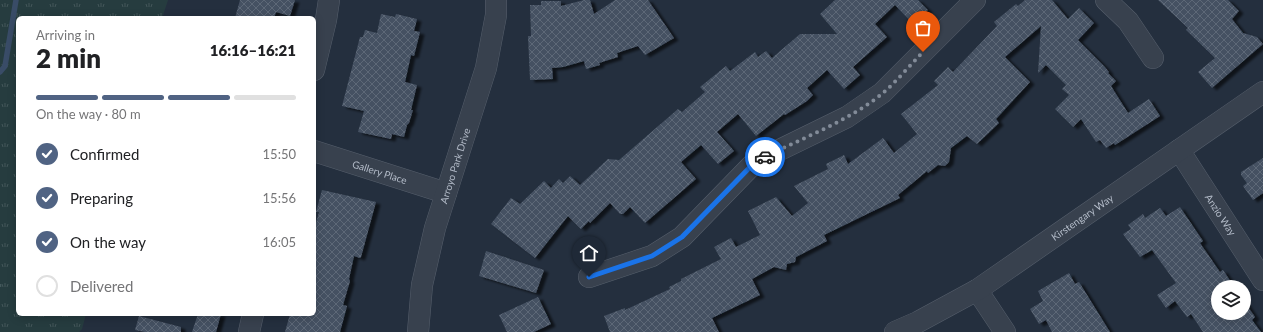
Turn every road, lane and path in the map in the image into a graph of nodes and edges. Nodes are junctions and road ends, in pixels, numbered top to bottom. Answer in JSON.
{"nodes":[{"id":1,"x":328,"y":0,"type":"edge"},
{"id":2,"x":496,"y":0,"type":"edge"},
{"id":3,"x":975,"y":0,"type":"edge"},
{"id":4,"x":1106,"y":0,"type":"edge"},
{"id":5,"x":1153,"y":58,"type":"dead end"},
{"id":6,"x":316,"y":62,"type":"edge"},
{"id":7,"x":1263,"y":92,"type":"edge"},
{"id":8,"x":1179,"y":150,"type":"junction"},
{"id":9,"x":316,"y":152,"type":"edge"},
{"id":10,"x":446,"y":192,"type":"junction"},
{"id":11,"x":589,"y":277,"type":"dead end"},
{"id":12,"x":1263,"y":280,"type":"edge"},
{"id":13,"x":0,"y":284,"type":"edge"},
{"id":14,"x":0,"y":290,"type":"edge"},
{"id":15,"x":977,"y":290,"type":"junction"},
{"id":16,"x":253,"y":316,"type":"edge"},
{"id":17,"x":249,"y":332,"type":"edge"},
{"id":18,"x":418,"y":332,"type":"edge"},
{"id":19,"x":896,"y":332,"type":"edge"},
{"id":20,"x":1005,"y":332,"type":"edge"}],
"edges":[{"from":1,"to":6,"type":"street"},
{"from":2,"to":10,"type":"street","name":"Arroyo Park Drive"},
{"from":3,"to":11,"type":"street"},
{"from":4,"to":5,"type":"street"},
{"from":7,"to":8,"type":"street","name":"Kirstengary Way"},
{"from":8,"to":12,"type":"street","name":"Anzio Way"},
{"from":8,"to":15,"type":"street","name":"Kirstengary Way"},
{"from":9,"to":10,"type":"street","name":"Gallery Place"},
{"from":10,"to":18,"type":"street","name":"Arroyo Park Drive"},
{"from":13,"to":14,"type":"path"},
{"from":15,"to":19,"type":"street","name":"Kirstengary Way"},
{"from":15,"to":20,"type":"street"},
{"from":16,"to":17,"type":"street"}]}
